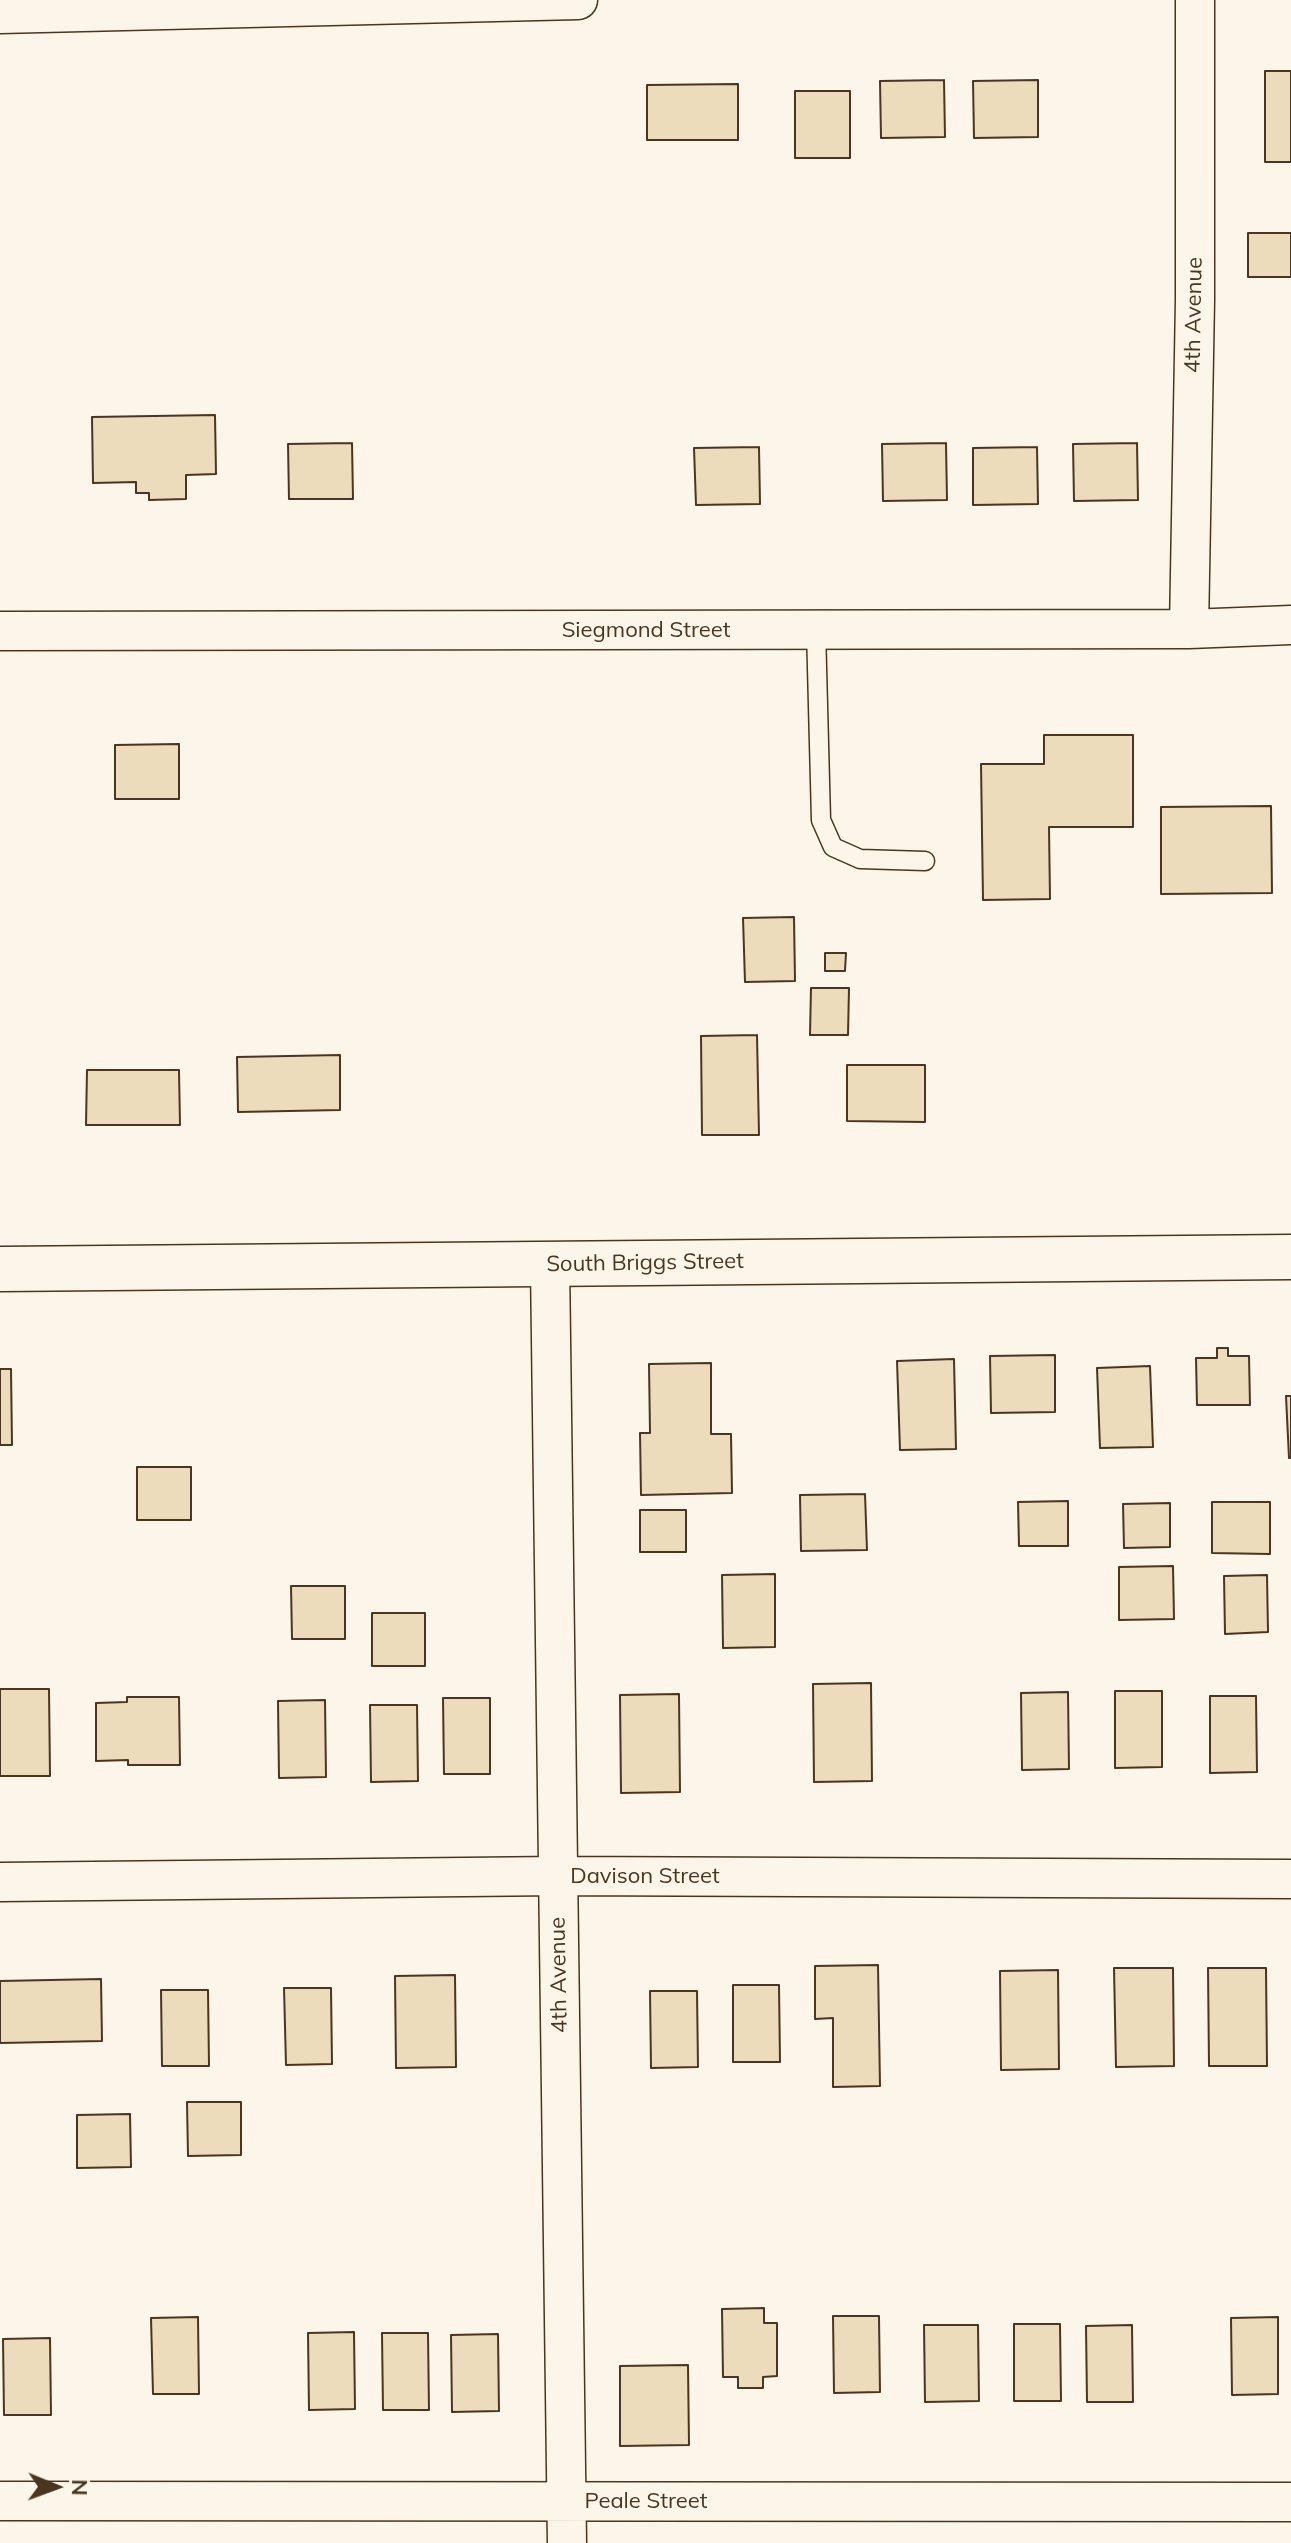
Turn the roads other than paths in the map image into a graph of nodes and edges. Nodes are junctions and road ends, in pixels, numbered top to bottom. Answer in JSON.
{"nodes":[{"id":1,"x":578,"y":0,"type":"edge"},
{"id":2,"x":1195,"y":0,"type":"edge"},
{"id":3,"x":0,"y":14,"type":"edge"},
{"id":4,"x":1291,"y":625,"type":"edge"},
{"id":5,"x":816,"y":629,"type":"junction"},
{"id":6,"x":1189,"y":629,"type":"junction"},
{"id":7,"x":0,"y":631,"type":"edge"},
{"id":8,"x":925,"y":861,"type":"dead end"},
{"id":9,"x":1291,"y":1257,"type":"edge"},
{"id":10,"x":550,"y":1264,"type":"junction"},
{"id":11,"x":0,"y":1269,"type":"edge"},
{"id":12,"x":558,"y":1876,"type":"junction"},
{"id":13,"x":1291,"y":1879,"type":"edge"},
{"id":14,"x":0,"y":1882,"type":"edge"},
{"id":15,"x":0,"y":2501,"type":"edge"},
{"id":16,"x":566,"y":2501,"type":"junction"},
{"id":17,"x":1291,"y":2502,"type":"edge"},
{"id":18,"x":567,"y":2543,"type":"edge"}],
"edges":[{"from":1,"to":3,"type":"street"},
{"from":2,"to":6,"type":"street","name":"4th Avenue"},
{"from":4,"to":6,"type":"street","name":"Siegmond Street"},
{"from":5,"to":6,"type":"street","name":"Siegmond Street"},
{"from":5,"to":7,"type":"street","name":"Siegmond Street"},
{"from":5,"to":8,"type":"lane"},
{"from":9,"to":10,"type":"street","name":"South Briggs Street"},
{"from":10,"to":11,"type":"street","name":"South Briggs Street"},
{"from":10,"to":12,"type":"street","name":"4th Avenue"},
{"from":12,"to":13,"type":"street","name":"Davison Street"},
{"from":12,"to":14,"type":"street","name":"Davison Street"},
{"from":12,"to":16,"type":"street","name":"4th Avenue"},
{"from":15,"to":16,"type":"street","name":"Peale Street"},
{"from":16,"to":17,"type":"street","name":"Peale Street"},
{"from":16,"to":18,"type":"street","name":"4th Avenue"}]}
